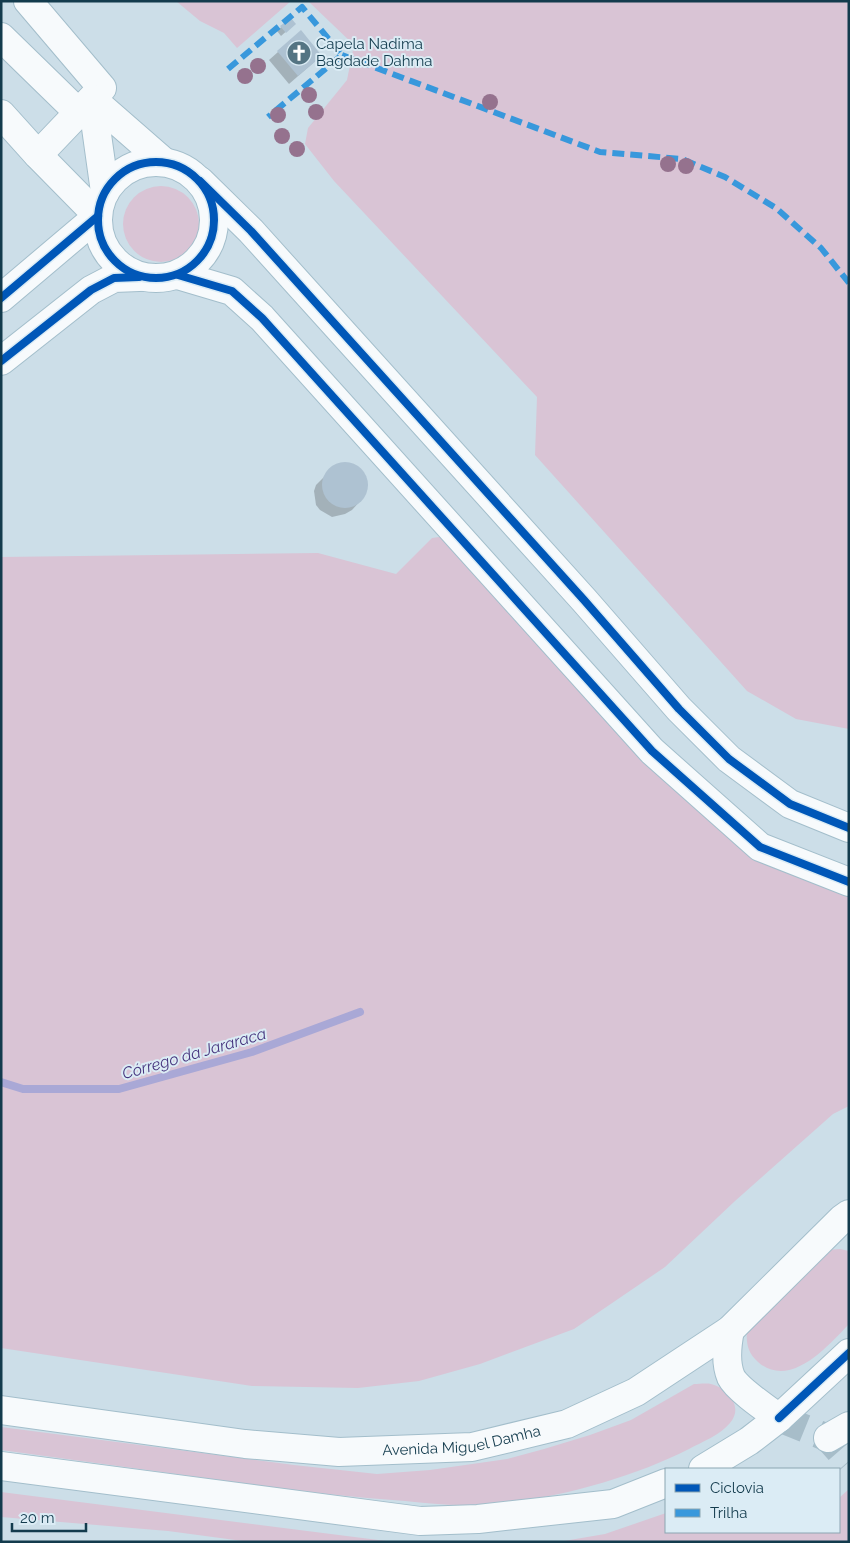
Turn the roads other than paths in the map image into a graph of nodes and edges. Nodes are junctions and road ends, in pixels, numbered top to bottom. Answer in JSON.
{"nodes":[{"id":1,"x":28,"y":1,"type":"edge"},
{"id":2,"x":1,"y":37,"type":"edge"},
{"id":3,"x":85,"y":106,"type":"junction"},
{"id":4,"x":1,"y":114,"type":"edge"},
{"id":5,"x":38,"y":155,"type":"junction"},
{"id":6,"x":163,"y":161,"type":"junction"},
{"id":7,"x":200,"y":181,"type":"junction"},
{"id":8,"x":101,"y":204,"type":"junction"},
{"id":9,"x":178,"y":275,"type":"junction"},
{"id":10,"x":139,"y":277,"type":"junction"},
{"id":11,"x":1,"y":298,"type":"edge"},
{"id":12,"x":1,"y":361,"type":"edge"},
{"id":13,"x":849,"y":828,"type":"edge"},
{"id":14,"x":849,"y":882,"type":"edge"},
{"id":15,"x":846,"y":1220,"type":"edge"},
{"id":16,"x":730,"y":1330,"type":"junction"},
{"id":17,"x":849,"y":1353,"type":"edge"},
{"id":18,"x":1,"y":1410,"type":"edge"},
{"id":19,"x":779,"y":1418,"type":"junction"},
{"id":20,"x":1,"y":1466,"type":"edge"},
{"id":21,"x":705,"y":1468,"type":"edge"},
{"id":22,"x":665,"y":1484,"type":"edge"}],
"edges":[{"from":1,"to":3,"type":"street"},
{"from":2,"to":3,"type":"street"},
{"from":3,"to":5,"type":"street"},
{"from":3,"to":6,"type":"street"},
{"from":3,"to":8,"type":"street"},
{"from":4,"to":5,"type":"street"},
{"from":5,"to":8,"type":"street"},
{"from":6,"to":7,"type":"street"},
{"from":6,"to":8,"type":"street"},
{"from":7,"to":9,"type":"street"},
{"from":7,"to":13,"type":"street"},
{"from":8,"to":10,"type":"street"},
{"from":8,"to":11,"type":"street"},
{"from":9,"to":10,"type":"street"},
{"from":9,"to":14,"type":"street"},
{"from":10,"to":12,"type":"street"},
{"from":15,"to":16,"type":"street","name":"Avenida Miguel Damha"},
{"from":16,"to":18,"type":"street","name":"Avenida Miguel Damha"},
{"from":16,"to":19,"type":"street"},
{"from":17,"to":19,"type":"street"},
{"from":19,"to":21,"type":"street"},
{"from":20,"to":22,"type":"street"}]}
